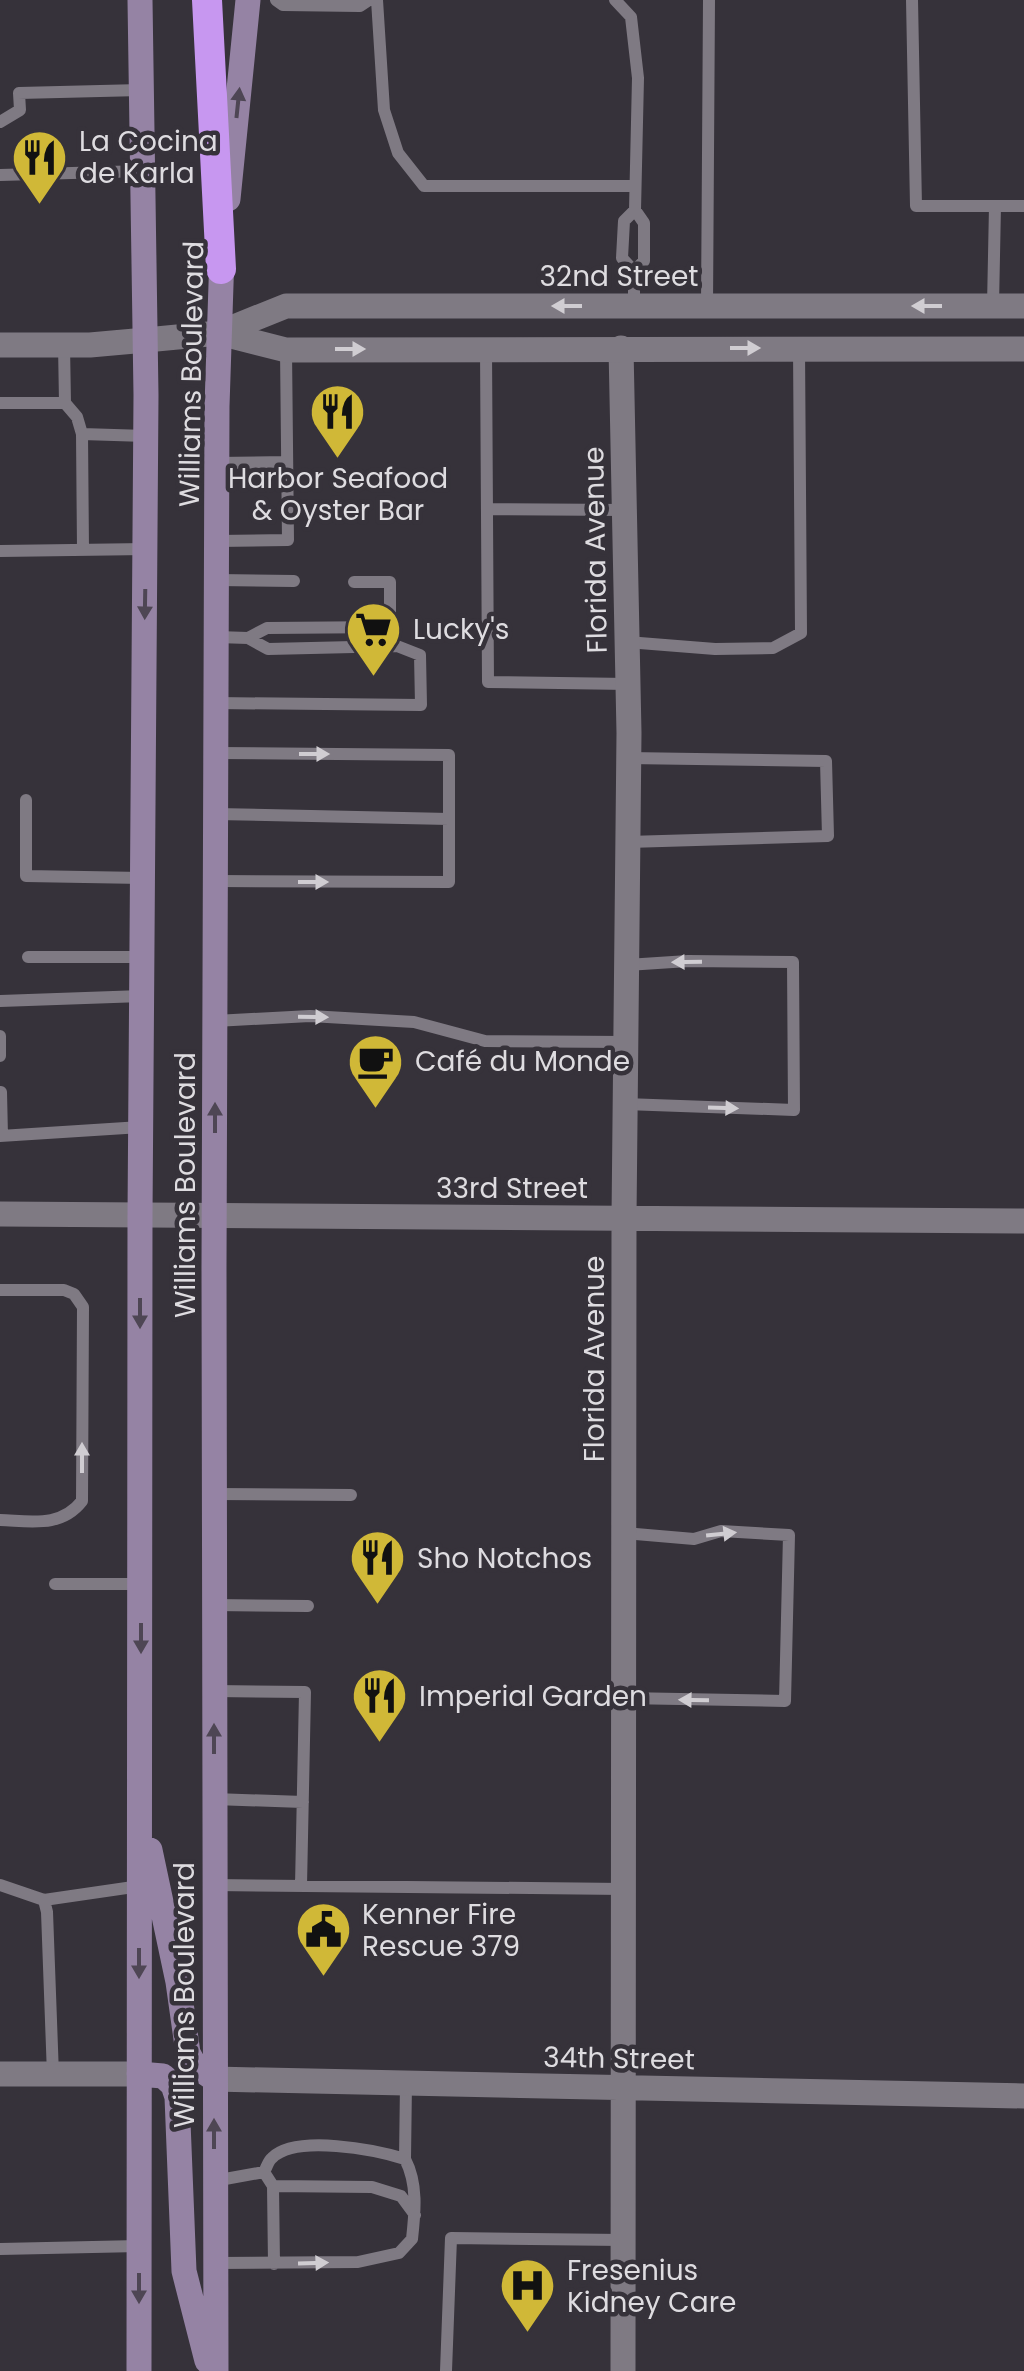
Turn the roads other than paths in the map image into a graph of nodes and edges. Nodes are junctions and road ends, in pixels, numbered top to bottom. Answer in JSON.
{"nodes":[{"id":1,"x":140,"y":0,"type":"edge"},
{"id":2,"x":206,"y":0,"type":"edge"},
{"id":3,"x":248,"y":0,"type":"edge"},
{"id":4,"x":276,"y":0,"type":"edge"},
{"id":5,"x":369,"y":0,"type":"edge"},
{"id":6,"x":377,"y":0,"type":"edge"},
{"id":7,"x":615,"y":0,"type":"edge"},
{"id":8,"x":709,"y":0,"type":"edge"},
{"id":9,"x":912,"y":0,"type":"edge"},
{"id":10,"x":143,"y":90,"type":"junction"},
{"id":11,"x":0,"y":122,"type":"edge"},
{"id":12,"x":144,"y":171,"type":"junction"},
{"id":13,"x":0,"y":175,"type":"edge"},
{"id":14,"x":633,"y":186,"type":"junction"},
{"id":15,"x":995,"y":206,"type":"junction"},
{"id":16,"x":1024,"y":206,"type":"edge"},
{"id":17,"x":635,"y":210,"type":"junction"},
{"id":18,"x":220,"y":269,"type":"junction"},
{"id":19,"x":634,"y":272,"type":"junction"},
{"id":20,"x":634,"y":306,"type":"junction"},
{"id":21,"x":707,"y":306,"type":"junction"},
{"id":22,"x":993,"y":306,"type":"junction"},
{"id":23,"x":1024,"y":306,"type":"edge"},
{"id":24,"x":219,"y":334,"type":"junction"},
{"id":25,"x":146,"y":340,"type":"junction"},
{"id":26,"x":0,"y":345,"type":"edge"},
{"id":27,"x":64,"y":345,"type":"junction"},
{"id":28,"x":486,"y":348,"type":"junction"},
{"id":29,"x":621,"y":348,"type":"junction"},
{"id":30,"x":707,"y":348,"type":"junction"},
{"id":31,"x":799,"y":348,"type":"junction"},
{"id":32,"x":1024,"y":348,"type":"edge"},
{"id":33,"x":286,"y":350,"type":"junction"},
{"id":34,"x":66,"y":402,"type":"junction"},
{"id":35,"x":0,"y":404,"type":"edge"},
{"id":36,"x":82,"y":434,"type":"junction"},
{"id":37,"x":146,"y":436,"type":"junction"},
{"id":38,"x":287,"y":462,"type":"junction"},
{"id":39,"x":217,"y":463,"type":"junction"},
{"id":40,"x":487,"y":509,"type":"junction"},
{"id":41,"x":624,"y":510,"type":"junction"},
{"id":42,"x":217,"y":541,"type":"junction"},
{"id":43,"x":146,"y":549,"type":"junction"},
{"id":44,"x":83,"y":550,"type":"junction"},
{"id":45,"x":0,"y":552,"type":"edge"},
{"id":46,"x":216,"y":580,"type":"junction"},
{"id":47,"x":294,"y":581,"type":"dead end"},
{"id":48,"x":354,"y":582,"type":"dead end"},
{"id":49,"x":217,"y":637,"type":"junction"},
{"id":50,"x":248,"y":638,"type":"junction"},
{"id":51,"x":627,"y":642,"type":"junction"},
{"id":52,"x":628,"y":684,"type":"junction"},
{"id":53,"x":216,"y":703,"type":"junction"},
{"id":54,"x":216,"y":754,"type":"junction"},
{"id":55,"x":628,"y":758,"type":"junction"},
{"id":56,"x":26,"y":800,"type":"dead end"},
{"id":57,"x":216,"y":814,"type":"junction"},
{"id":58,"x":449,"y":819,"type":"junction"},
{"id":59,"x":628,"y":842,"type":"junction"},
{"id":60,"x":143,"y":878,"type":"junction"},
{"id":61,"x":216,"y":881,"type":"junction"},
{"id":62,"x":28,"y":957,"type":"dead end"},
{"id":63,"x":142,"y":957,"type":"junction"},
{"id":64,"x":627,"y":965,"type":"junction"},
{"id":65,"x":142,"y":996,"type":"junction"},
{"id":66,"x":0,"y":1001,"type":"edge"},
{"id":67,"x":215,"y":1021,"type":"junction"},
{"id":68,"x":0,"y":1036,"type":"edge"},
{"id":69,"x":626,"y":1042,"type":"junction"},
{"id":70,"x":0,"y":1056,"type":"edge"},
{"id":71,"x":1,"y":1092,"type":"edge"},
{"id":72,"x":625,"y":1104,"type":"junction"},
{"id":73,"x":142,"y":1127,"type":"junction"},
{"id":74,"x":1,"y":1136,"type":"edge"},
{"id":75,"x":0,"y":1214,"type":"edge"},
{"id":76,"x":140,"y":1216,"type":"junction"},
{"id":77,"x":214,"y":1216,"type":"junction"},
{"id":78,"x":624,"y":1218,"type":"junction"},
{"id":79,"x":1024,"y":1221,"type":"edge"},
{"id":80,"x":0,"y":1290,"type":"edge"},
{"id":81,"x":214,"y":1494,"type":"junction"},
{"id":82,"x":352,"y":1494,"type":"dead end"},
{"id":83,"x":0,"y":1520,"type":"edge"},
{"id":84,"x":624,"y":1533,"type":"junction"},
{"id":85,"x":56,"y":1584,"type":"dead end"},
{"id":86,"x":142,"y":1584,"type":"junction"},
{"id":87,"x":214,"y":1605,"type":"junction"},
{"id":88,"x":308,"y":1606,"type":"dead end"},
{"id":89,"x":214,"y":1691,"type":"junction"},
{"id":90,"x":624,"y":1698,"type":"junction"},
{"id":91,"x":214,"y":1800,"type":"junction"},
{"id":92,"x":140,"y":1801,"type":"junction"},
{"id":93,"x":303,"y":1802,"type":"junction"},
{"id":94,"x":214,"y":1885,"type":"junction"},
{"id":95,"x":0,"y":1886,"type":"edge"},
{"id":96,"x":140,"y":1886,"type":"junction"},
{"id":97,"x":301,"y":1886,"type":"junction"},
{"id":98,"x":624,"y":1889,"type":"junction"},
{"id":99,"x":44,"y":1900,"type":"junction"},
{"id":100,"x":0,"y":2074,"type":"edge"},
{"id":101,"x":139,"y":2074,"type":"junction"},
{"id":102,"x":52,"y":2075,"type":"junction"},
{"id":103,"x":214,"y":2079,"type":"junction"},
{"id":104,"x":406,"y":2084,"type":"junction"},
{"id":105,"x":624,"y":2088,"type":"junction"},
{"id":106,"x":1024,"y":2096,"type":"edge"},
{"id":107,"x":405,"y":2159,"type":"junction"},
{"id":108,"x":264,"y":2172,"type":"junction"},
{"id":109,"x":214,"y":2181,"type":"junction"},
{"id":110,"x":274,"y":2186,"type":"junction"},
{"id":111,"x":414,"y":2215,"type":"junction"},
{"id":112,"x":624,"y":2240,"type":"junction"},
{"id":113,"x":139,"y":2246,"type":"junction"},
{"id":114,"x":0,"y":2249,"type":"edge"},
{"id":115,"x":215,"y":2263,"type":"junction"},
{"id":116,"x":274,"y":2264,"type":"junction"},
{"id":117,"x":139,"y":2371,"type":"edge"},
{"id":118,"x":213,"y":2371,"type":"edge"},
{"id":119,"x":446,"y":2371,"type":"edge"},
{"id":120,"x":623,"y":2371,"type":"edge"}],
"edges":[{"from":1,"to":10,"type":"main road","name":"Williams Boulevard"},
{"from":2,"to":18,"type":"highway"},
{"from":18,"to":3,"type":"main road","name":"Williams Boulevard","one_way":true},
{"from":4,"to":5,"type":"lane"},
{"from":6,"to":14,"type":"lane"},
{"from":7,"to":14,"type":"lane"},
{"from":8,"to":21,"type":"lane"},
{"from":9,"to":15,"type":"lane"},
{"from":10,"to":11,"type":"lane"},
{"from":10,"to":12,"type":"main road","name":"Williams Boulevard"},
{"from":12,"to":13,"type":"lane"},
{"from":12,"to":25,"type":"main road","name":"Williams Boulevard"},
{"from":14,"to":17,"type":"lane"},
{"from":15,"to":16,"type":"lane"},
{"from":15,"to":22,"type":"lane"},
{"from":17,"to":19,"type":"lane"},
{"from":17,"to":19,"type":"lane"},
{"from":18,"to":24,"type":"main road","name":"Williams Boulevard"},
{"from":19,"to":20,"type":"lane"},
{"from":20,"to":21,"type":"street","name":"32nd Street"},
{"from":20,"to":24,"type":"street","name":"32nd Street","one_way":true},
{"from":22,"to":21,"type":"street","name":"32nd Street","one_way":true},
{"from":21,"to":30,"type":"street"},
{"from":22,"to":23,"type":"street","name":"32nd Street"},
{"from":24,"to":25,"type":"street","name":"32nd Street"},
{"from":24,"to":33,"type":"street","name":"32nd Street"},
{"from":24,"to":39,"type":"main road","name":"Williams Boulevard"},
{"from":25,"to":27,"type":"street","name":"32nd Street"},
{"from":25,"to":37,"type":"main road","name":"Williams Boulevard"},
{"from":26,"to":27,"type":"street","name":"32nd Street"},
{"from":27,"to":34,"type":"lane"},
{"from":28,"to":29,"type":"street","name":"32nd Street"},
{"from":33,"to":28,"type":"street","name":"32nd Street","one_way":true},
{"from":28,"to":40,"type":"lane"},
{"from":29,"to":30,"type":"street","name":"32nd Street"},
{"from":29,"to":41,"type":"street","name":"Florida Avenue"},
{"from":30,"to":31,"type":"street","name":"32nd Street","one_way":true},
{"from":31,"to":32,"type":"street","name":"32nd Street"},
{"from":31,"to":51,"type":"lane"},
{"from":33,"to":38,"type":"lane"},
{"from":34,"to":35,"type":"lane"},
{"from":34,"to":36,"type":"lane"},
{"from":36,"to":37,"type":"lane"},
{"from":36,"to":44,"type":"lane"},
{"from":37,"to":43,"type":"main road","name":"Williams Boulevard"},
{"from":38,"to":39,"type":"lane"},
{"from":38,"to":42,"type":"lane"},
{"from":39,"to":42,"type":"main road","name":"Williams Boulevard"},
{"from":40,"to":41,"type":"lane"},
{"from":40,"to":52,"type":"lane"},
{"from":41,"to":51,"type":"street","name":"Florida Avenue"},
{"from":42,"to":46,"type":"main road","name":"Williams Boulevard"},
{"from":43,"to":44,"type":"lane"},
{"from":43,"to":60,"type":"main road","name":"Williams Boulevard","one_way":true},
{"from":44,"to":45,"type":"lane"},
{"from":46,"to":47,"type":"lane"},
{"from":46,"to":49,"type":"main road","name":"Williams Boulevard"},
{"from":48,"to":50,"type":"lane"},
{"from":49,"to":50,"type":"lane"},
{"from":49,"to":53,"type":"main road","name":"Williams Boulevard"},
{"from":50,"to":53,"type":"lane"},
{"from":51,"to":52,"type":"street","name":"Florida Avenue"},
{"from":52,"to":55,"type":"street","name":"Florida Avenue"},
{"from":53,"to":54,"type":"main road","name":"Williams Boulevard"},
{"from":54,"to":57,"type":"main road","name":"Williams Boulevard"},
{"from":54,"to":58,"type":"lane","one_way":true},
{"from":55,"to":59,"type":"street","name":"Florida Avenue"},
{"from":55,"to":59,"type":"lane"},
{"from":56,"to":60,"type":"lane"},
{"from":57,"to":58,"type":"lane"},
{"from":57,"to":61,"type":"main road","name":"Williams Boulevard"},
{"from":61,"to":58,"type":"lane","one_way":true},
{"from":59,"to":64,"type":"street","name":"Florida Avenue"},
{"from":60,"to":63,"type":"main road","name":"Williams Boulevard"},
{"from":61,"to":67,"type":"main road","name":"Williams Boulevard"},
{"from":62,"to":63,"type":"lane"},
{"from":63,"to":65,"type":"main road","name":"Williams Boulevard"},
{"from":64,"to":69,"type":"street","name":"Florida Avenue"},
{"from":72,"to":64,"type":"lane","one_way":true},
{"from":65,"to":66,"type":"lane"},
{"from":65,"to":73,"type":"main road","name":"Williams Boulevard"},
{"from":67,"to":69,"type":"lane","one_way":true},
{"from":77,"to":67,"type":"main road","name":"Williams Boulevard","one_way":true},
{"from":68,"to":70,"type":"lane"},
{"from":69,"to":72,"type":"street","name":"Florida Avenue"},
{"from":71,"to":74,"type":"lane"},
{"from":72,"to":78,"type":"street","name":"Florida Avenue"},
{"from":73,"to":74,"type":"lane"},
{"from":73,"to":76,"type":"main road","name":"Williams Boulevard"},
{"from":75,"to":76,"type":"street","name":"33rd Street"},
{"from":76,"to":77,"type":"street","name":"33rd Street"},
{"from":76,"to":86,"type":"main road","name":"Williams Boulevard","one_way":true},
{"from":77,"to":78,"type":"street","name":"33rd Street"},
{"from":77,"to":81,"type":"main road","name":"Williams Boulevard"},
{"from":78,"to":79,"type":"street","name":"33rd Street"},
{"from":78,"to":84,"type":"street","name":"Florida Avenue"},
{"from":83,"to":80,"type":"lane","one_way":true},
{"from":81,"to":82,"type":"lane"},
{"from":81,"to":87,"type":"main road","name":"Williams Boulevard"},
{"from":84,"to":90,"type":"street","name":"Florida Avenue"},
{"from":84,"to":90,"type":"lane","one_way":true},
{"from":85,"to":86,"type":"lane"},
{"from":86,"to":92,"type":"main road","name":"Williams Boulevard","one_way":true},
{"from":87,"to":88,"type":"lane"},
{"from":87,"to":89,"type":"main road","name":"Williams Boulevard"},
{"from":91,"to":89,"type":"main road","name":"Williams Boulevard","one_way":true},
{"from":89,"to":93,"type":"lane"},
{"from":90,"to":98,"type":"street","name":"Florida Avenue"},
{"from":91,"to":93,"type":"lane"},
{"from":91,"to":94,"type":"main road","name":"Williams Boulevard"},
{"from":92,"to":96,"type":"main road","name":"Williams Boulevard"},
{"from":92,"to":103,"type":"main road"},
{"from":93,"to":97,"type":"lane"},
{"from":94,"to":97,"type":"lane"},
{"from":94,"to":103,"type":"main road","name":"Williams Boulevard"},
{"from":95,"to":99,"type":"lane"},
{"from":96,"to":99,"type":"lane"},
{"from":96,"to":101,"type":"main road","name":"Williams Boulevard","one_way":true},
{"from":97,"to":98,"type":"lane"},
{"from":98,"to":105,"type":"street","name":"Florida Avenue"},
{"from":99,"to":102,"type":"lane"},
{"from":100,"to":102,"type":"street"},
{"from":101,"to":102,"type":"street"},
{"from":101,"to":113,"type":"main road","name":"Williams Boulevard"},
{"from":101,"to":118,"type":"main road"},
{"from":103,"to":104,"type":"street","name":"34th Street"},
{"from":109,"to":103,"type":"main road","name":"Williams Boulevard","one_way":true},
{"from":104,"to":105,"type":"street","name":"34th Street"},
{"from":104,"to":107,"type":"lane"},
{"from":105,"to":106,"type":"street","name":"34th Street"},
{"from":105,"to":112,"type":"street","name":"Florida Avenue"},
{"from":107,"to":108,"type":"lane"},
{"from":107,"to":111,"type":"lane"},
{"from":108,"to":109,"type":"lane"},
{"from":108,"to":110,"type":"lane"},
{"from":109,"to":115,"type":"main road","name":"Williams Boulevard"},
{"from":110,"to":111,"type":"lane"},
{"from":110,"to":116,"type":"lane"},
{"from":116,"to":111,"type":"lane","one_way":true},
{"from":112,"to":119,"type":"lane"},
{"from":112,"to":120,"type":"street","name":"Florida Avenue"},
{"from":113,"to":114,"type":"lane"},
{"from":113,"to":117,"type":"main road","name":"Williams Boulevard","one_way":true},
{"from":115,"to":116,"type":"lane"},
{"from":115,"to":118,"type":"main road","name":"Williams Boulevard"}]}
